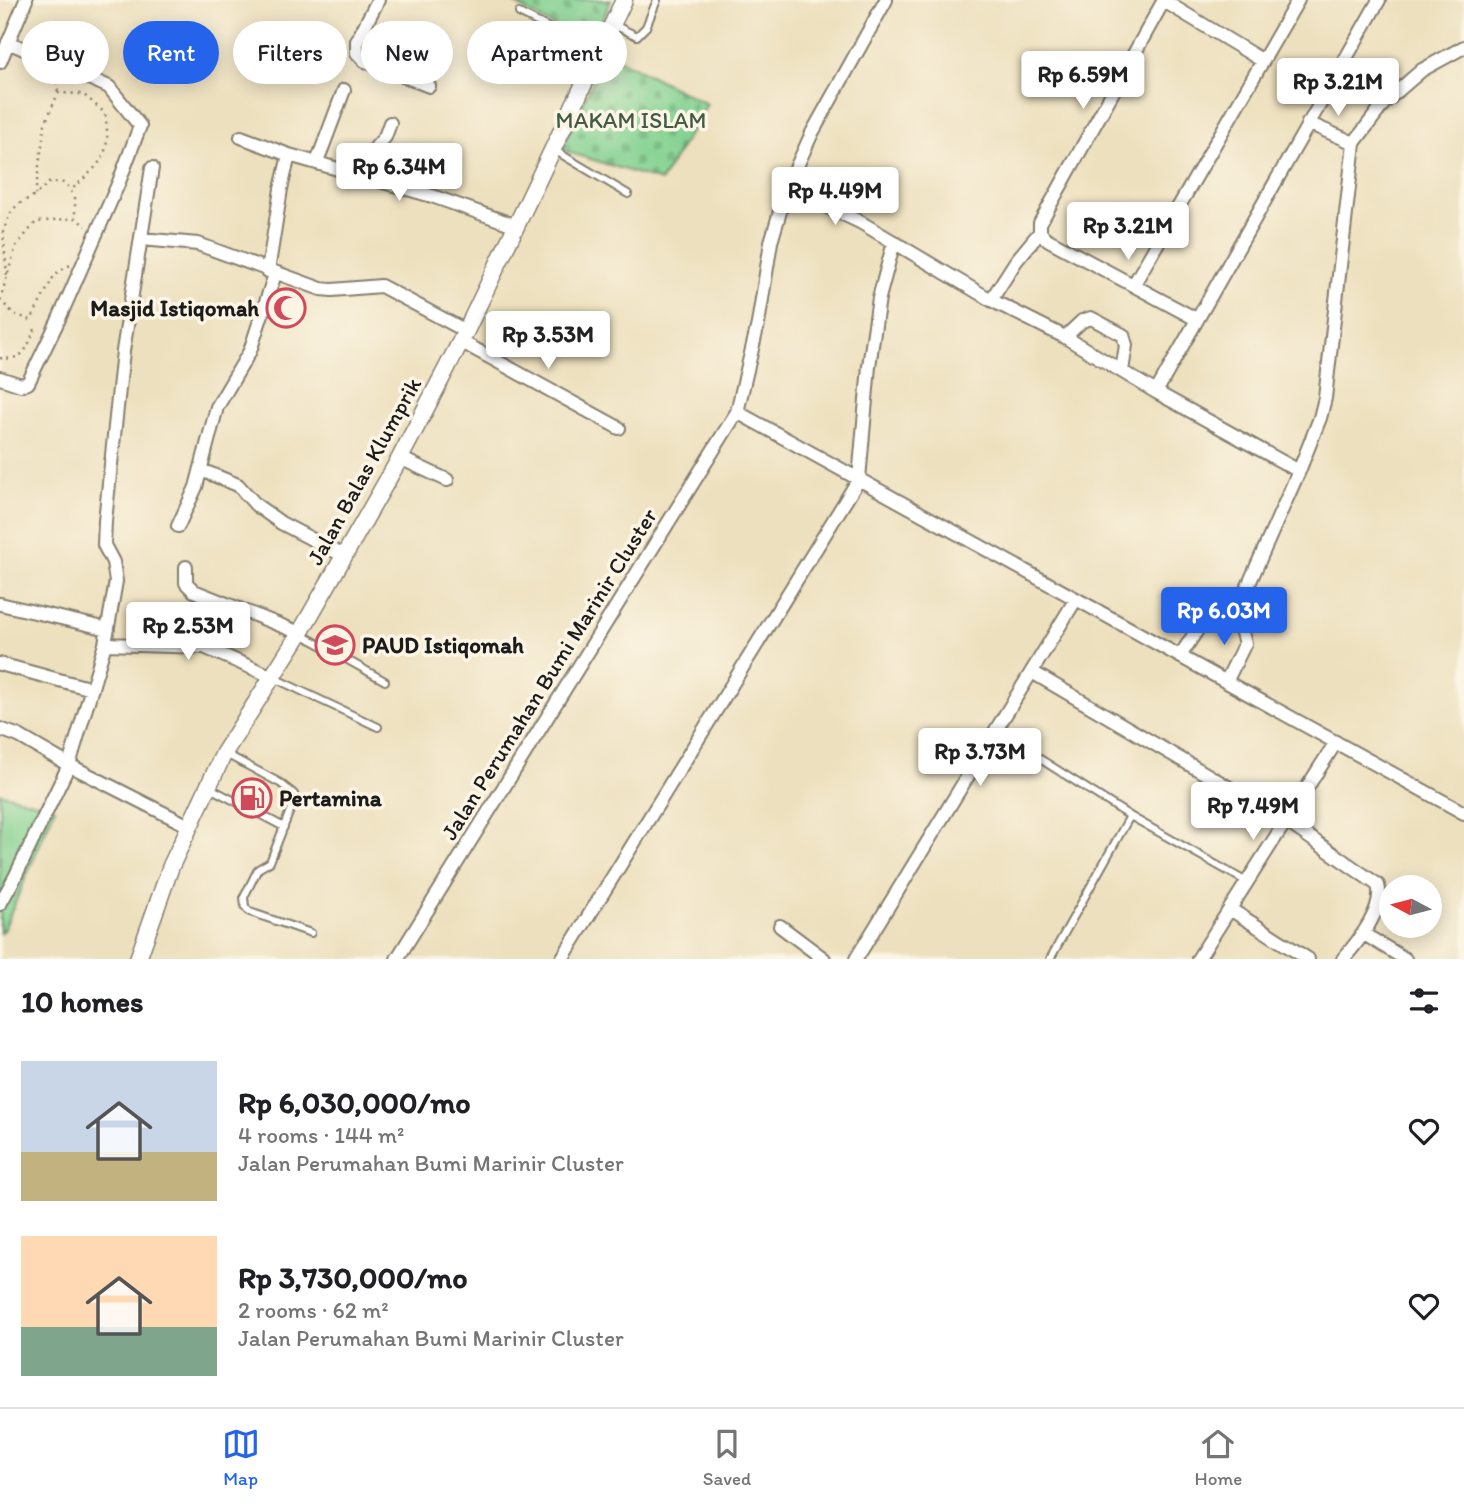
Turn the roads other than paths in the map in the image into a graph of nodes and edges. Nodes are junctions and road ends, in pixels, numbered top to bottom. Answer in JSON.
{"nodes":[{"id":1,"x":26,"y":0,"type":"edge"},
{"id":2,"x":378,"y":0,"type":"edge"},
{"id":3,"x":624,"y":0,"type":"edge"},
{"id":4,"x":657,"y":0,"type":"edge"},
{"id":5,"x":886,"y":0,"type":"edge"},
{"id":6,"x":1164,"y":0,"type":"edge"},
{"id":7,"x":1298,"y":0,"type":"edge"},
{"id":8,"x":1379,"y":0,"type":"edge"},
{"id":9,"x":519,"y":13,"type":"dead end"},
{"id":10,"x":535,"y":21,"type":"edge"},
{"id":11,"x":614,"y":21,"type":"edge"},
{"id":12,"x":627,"y":31,"type":"edge"},
{"id":13,"x":8,"y":42,"type":"junction"},
{"id":14,"x":1464,"y":47,"type":"edge"},
{"id":15,"x":1263,"y":61,"type":"junction"},
{"id":16,"x":0,"y":62,"type":"edge"},
{"id":17,"x":584,"y":84,"type":"edge"},
{"id":18,"x":429,"y":86,"type":"dead end"},
{"id":19,"x":344,"y":90,"type":"dead end"},
{"id":20,"x":390,"y":123,"type":"dead end"},
{"id":21,"x":1308,"y":123,"type":"junction"},
{"id":22,"x":241,"y":137,"type":"dead end"},
{"id":23,"x":1354,"y":143,"type":"junction"},
{"id":24,"x":553,"y":149,"type":"junction"},
{"id":25,"x":289,"y":155,"type":"junction"},
{"id":26,"x":317,"y":162,"type":"junction"},
{"id":27,"x":152,"y":168,"type":"dead end"},
{"id":28,"x":366,"y":175,"type":"junction"},
{"id":29,"x":787,"y":188,"type":"junction"},
{"id":30,"x":628,"y":194,"type":"dead end"},
{"id":31,"x":517,"y":226,"type":"junction"},
{"id":32,"x":1040,"y":232,"type":"junction"},
{"id":33,"x":141,"y":239,"type":"junction"},
{"id":34,"x":894,"y":242,"type":"junction"},
{"id":35,"x":272,"y":272,"type":"junction"},
{"id":36,"x":1134,"y":284,"type":"junction"},
{"id":37,"x":991,"y":300,"type":"junction"},
{"id":38,"x":1196,"y":319,"type":"junction"},
{"id":39,"x":463,"y":336,"type":"junction"},
{"id":40,"x":1065,"y":337,"type":"junction"},
{"id":41,"x":1122,"y":371,"type":"junction"},
{"id":42,"x":0,"y":378,"type":"edge"},
{"id":43,"x":1156,"y":392,"type":"junction"},
{"id":44,"x":737,"y":412,"type":"junction"},
{"id":45,"x":619,"y":428,"type":"dead end"},
{"id":46,"x":400,"y":458,"type":"junction"},
{"id":47,"x":201,"y":470,"type":"junction"},
{"id":48,"x":1299,"y":471,"type":"junction"},
{"id":49,"x":859,"y":479,"type":"junction"},
{"id":50,"x":447,"y":480,"type":"dead end"},
{"id":51,"x":178,"y":526,"type":"dead end"},
{"id":52,"x":344,"y":556,"type":"junction"},
{"id":53,"x":186,"y":567,"type":"dead end"},
{"id":54,"x":1076,"y":599,"type":"junction"},
{"id":55,"x":0,"y":604,"type":"edge"},
{"id":56,"x":1236,"y":613,"type":"junction"},
{"id":57,"x":108,"y":629,"type":"junction"},
{"id":58,"x":300,"y":633,"type":"junction"},
{"id":59,"x":105,"y":644,"type":"junction"},
{"id":60,"x":1180,"y":656,"type":"junction"},
{"id":61,"x":0,"y":664,"type":"edge"},
{"id":62,"x":1032,"y":672,"type":"junction"},
{"id":63,"x":273,"y":677,"type":"junction"},
{"id":64,"x":385,"y":681,"type":"dead end"},
{"id":65,"x":1226,"y":682,"type":"junction"},
{"id":66,"x":92,"y":689,"type":"junction"},
{"id":67,"x":378,"y":727,"type":"dead end"},
{"id":68,"x":0,"y":729,"type":"edge"},
{"id":69,"x":996,"y":731,"type":"junction"},
{"id":70,"x":1336,"y":742,"type":"junction"},
{"id":71,"x":224,"y":753,"type":"junction"},
{"id":72,"x":69,"y":765,"type":"junction"},
{"id":73,"x":207,"y":787,"type":"junction"},
{"id":74,"x":1464,"y":813,"type":"edge"},
{"id":75,"x":1130,"y":816,"type":"junction"},
{"id":76,"x":1286,"y":821,"type":"junction"},
{"id":77,"x":189,"y":826,"type":"junction"},
{"id":78,"x":284,"y":827,"type":"junction"},
{"id":79,"x":1247,"y":882,"type":"junction"},
{"id":80,"x":0,"y":904,"type":"edge"},
{"id":81,"x":1230,"y":909,"type":"junction"},
{"id":82,"x":780,"y":926,"type":"dead end"},
{"id":83,"x":311,"y":933,"type":"dead end"},
{"id":84,"x":1364,"y":934,"type":"junction"},
{"id":85,"x":138,"y":959,"type":"edge"},
{"id":86,"x":397,"y":959,"type":"edge"},
{"id":87,"x":562,"y":959,"type":"edge"},
{"id":88,"x":824,"y":959,"type":"edge"},
{"id":89,"x":856,"y":959,"type":"edge"},
{"id":90,"x":1050,"y":959,"type":"edge"},
{"id":91,"x":1198,"y":959,"type":"edge"},
{"id":92,"x":1308,"y":959,"type":"edge"},
{"id":93,"x":1343,"y":959,"type":"edge"},
{"id":94,"x":1405,"y":959,"type":"edge"}],
"edges":[{"from":1,"to":13,"type":"street"},
{"from":2,"to":18,"type":"street"},
{"from":3,"to":11,"type":"street","name":"Jalan Balas Klumprik"},
{"from":4,"to":12,"type":"lane"},
{"from":5,"to":29,"type":"street","name":"Jalan Perumahan Bumi Marinir Cluster"},
{"from":6,"to":15,"type":"street"},
{"from":6,"to":32,"type":"street"},
{"from":7,"to":15,"type":"street"},
{"from":8,"to":21,"type":"street"},
{"from":9,"to":10,"type":"lane"},
{"from":13,"to":16,"type":"street"},
{"from":13,"to":42,"type":"street"},
{"from":14,"to":23,"type":"street"},
{"from":15,"to":36,"type":"street"},
{"from":17,"to":24,"type":"street","name":"Jalan Balas Klumprik"},
{"from":19,"to":26,"type":"street"},
{"from":20,"to":28,"type":"street"},
{"from":21,"to":23,"type":"street"},
{"from":21,"to":38,"type":"street"},
{"from":22,"to":25,"type":"street"},
{"from":23,"to":48,"type":"street"},
{"from":24,"to":30,"type":"lane"},
{"from":24,"to":31,"type":"street","name":"Jalan Balas Klumprik"},
{"from":25,"to":26,"type":"street"},
{"from":25,"to":35,"type":"street"},
{"from":26,"to":28,"type":"street"},
{"from":27,"to":33,"type":"street"},
{"from":28,"to":31,"type":"street"},
{"from":29,"to":34,"type":"street"},
{"from":29,"to":44,"type":"street","name":"Jalan Perumahan Bumi Marinir Cluster"},
{"from":31,"to":39,"type":"street","name":"Jalan Balas Klumprik"},
{"from":32,"to":36,"type":"street"},
{"from":32,"to":37,"type":"street"},
{"from":33,"to":35,"type":"street"},
{"from":33,"to":57,"type":"street"},
{"from":34,"to":37,"type":"street"},
{"from":34,"to":49,"type":"street"},
{"from":35,"to":39,"type":"street"},
{"from":35,"to":47,"type":"street"},
{"from":36,"to":38,"type":"street"},
{"from":37,"to":40,"type":"street"},
{"from":38,"to":43,"type":"street"},
{"from":39,"to":45,"type":"street"},
{"from":39,"to":46,"type":"street","name":"Jalan Balas Klumprik"},
{"from":40,"to":41,"type":"street"},
{"from":40,"to":41,"type":"street"},
{"from":41,"to":43,"type":"street"},
{"from":43,"to":48,"type":"street"},
{"from":44,"to":49,"type":"street"},
{"from":44,"to":86,"type":"street","name":"Jalan Perumahan Bumi Marinir Cluster"},
{"from":46,"to":50,"type":"street"},
{"from":46,"to":52,"type":"street","name":"Jalan Balas Klumprik"},
{"from":47,"to":51,"type":"street"},
{"from":47,"to":52,"type":"street"},
{"from":48,"to":56,"type":"street"},
{"from":49,"to":54,"type":"street"},
{"from":49,"to":87,"type":"street"},
{"from":52,"to":58,"type":"street","name":"Jalan Balas Klumprik"},
{"from":53,"to":58,"type":"street"},
{"from":54,"to":60,"type":"street"},
{"from":54,"to":62,"type":"street"},
{"from":55,"to":57,"type":"street"},
{"from":56,"to":60,"type":"street"},
{"from":56,"to":65,"type":"street"},
{"from":57,"to":59,"type":"street"},
{"from":58,"to":63,"type":"street","name":"Jalan Balas Klumprik"},
{"from":58,"to":64,"type":"lane"},
{"from":59,"to":63,"type":"street"},
{"from":59,"to":66,"type":"street"},
{"from":60,"to":65,"type":"street"},
{"from":61,"to":66,"type":"street"},
{"from":62,"to":69,"type":"street"},
{"from":62,"to":76,"type":"street"},
{"from":63,"to":67,"type":"lane"},
{"from":63,"to":71,"type":"street","name":"Jalan Balas Klumprik"},
{"from":65,"to":70,"type":"street"},
{"from":66,"to":72,"type":"street"},
{"from":68,"to":72,"type":"street"},
{"from":69,"to":75,"type":"lane"},
{"from":69,"to":89,"type":"street"},
{"from":70,"to":74,"type":"street"},
{"from":70,"to":76,"type":"street"},
{"from":71,"to":73,"type":"street","name":"Jalan Balas Klumprik"},
{"from":71,"to":78,"type":"lane"},
{"from":72,"to":77,"type":"street"},
{"from":72,"to":80,"type":"street"},
{"from":73,"to":77,"type":"street","name":"Jalan Balas Klumprik"},
{"from":73,"to":78,"type":"lane"},
{"from":75,"to":79,"type":"lane"},
{"from":75,"to":90,"type":"lane"},
{"from":76,"to":79,"type":"street"},
{"from":76,"to":84,"type":"street"},
{"from":77,"to":85,"type":"street","name":"Jalan Balas Klumprik"},
{"from":78,"to":83,"type":"lane"},
{"from":79,"to":81,"type":"street"},
{"from":81,"to":91,"type":"street"},
{"from":81,"to":92,"type":"street"},
{"from":82,"to":88,"type":"street"},
{"from":84,"to":93,"type":"street"},
{"from":84,"to":94,"type":"street"}]}
